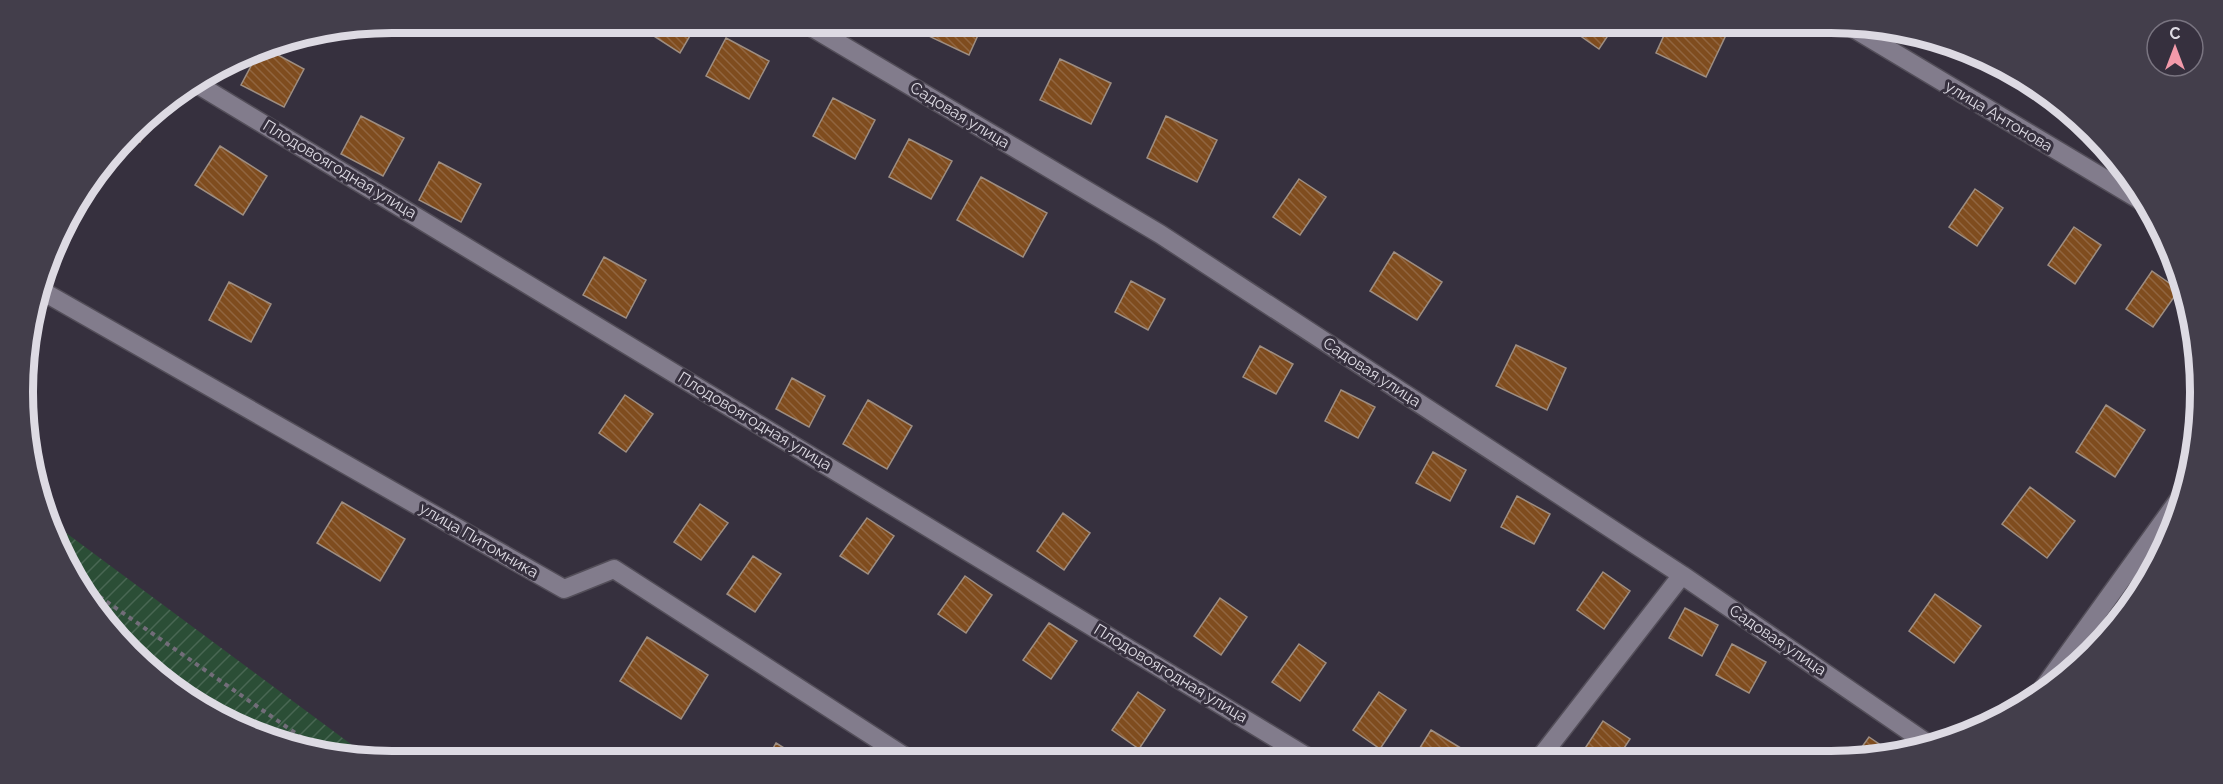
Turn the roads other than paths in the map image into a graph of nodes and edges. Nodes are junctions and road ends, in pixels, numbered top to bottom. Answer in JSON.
{"nodes":[{"id":1,"x":822,"y":33,"type":"edge"},
{"id":2,"x":1864,"y":35,"type":"edge"},
{"id":3,"x":203,"y":87,"type":"edge"},
{"id":4,"x":2129,"y":194,"type":"edge"},
{"id":5,"x":47,"y":294,"type":"edge"},
{"id":6,"x":2168,"y":514,"type":"edge"},
{"id":7,"x":1682,"y":575,"type":"junction"},
{"id":8,"x":2053,"y":674,"type":"edge"},
{"id":9,"x":1922,"y":740,"type":"edge"},
{"id":10,"x":896,"y":751,"type":"edge"},
{"id":11,"x":1299,"y":751,"type":"edge"},
{"id":12,"x":1545,"y":751,"type":"edge"}],
"edges":[{"from":1,"to":7,"type":"street","name":"Садовая улица"},
{"from":2,"to":4,"type":"street","name":"улица Антонова"},
{"from":3,"to":11,"type":"street","name":"Плодовоягодная улица"},
{"from":5,"to":10,"type":"street","name":"улица Питомника"},
{"from":6,"to":8,"type":"street"},
{"from":7,"to":9,"type":"street","name":"Садовая улица"},
{"from":7,"to":12,"type":"street"}]}
